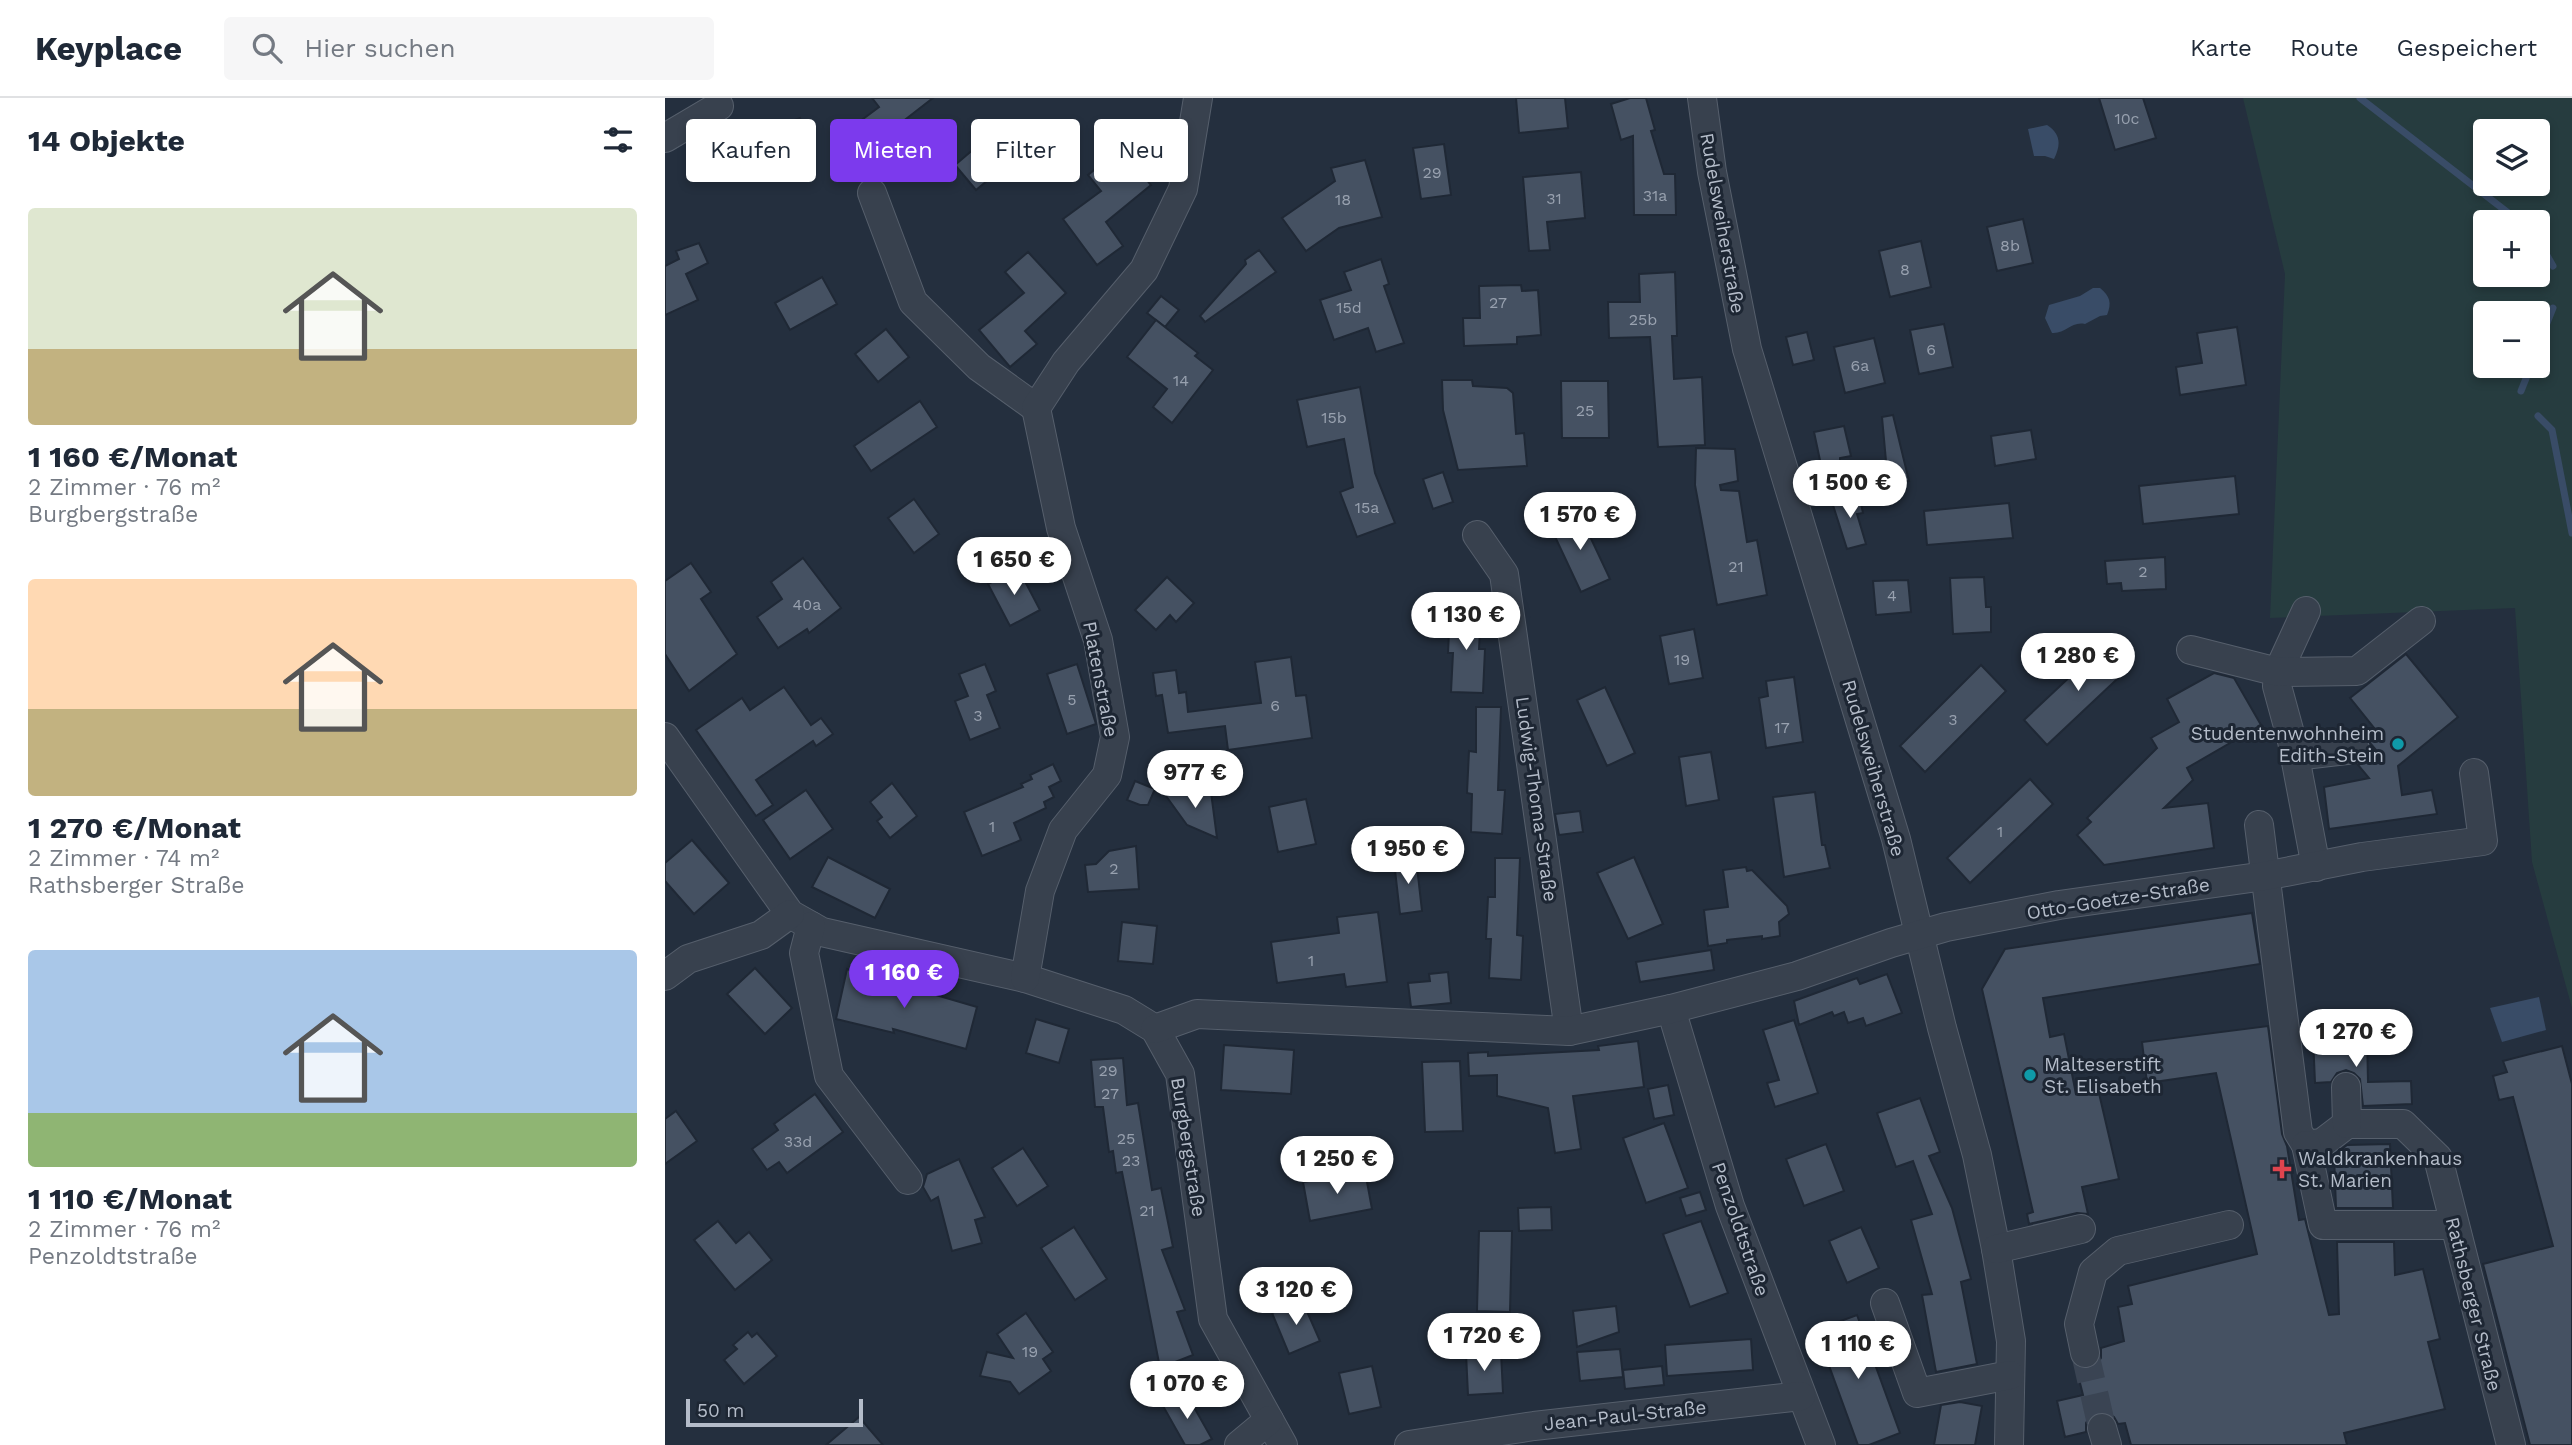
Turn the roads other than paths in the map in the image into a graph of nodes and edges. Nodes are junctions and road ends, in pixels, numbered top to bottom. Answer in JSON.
{"nodes":[{"id":1,"x":1198,"y":98,"type":"edge"},
{"id":2,"x":1702,"y":98,"type":"edge"},
{"id":3,"x":719,"y":106,"type":"dead end"},
{"id":4,"x":665,"y":138,"type":"edge"},
{"id":5,"x":872,"y":192,"type":"dead end"},
{"id":6,"x":1036,"y":408,"type":"junction"},
{"id":7,"x":1476,"y":535,"type":"dead end"},
{"id":8,"x":2306,"y":611,"type":"dead end"},
{"id":9,"x":2421,"y":621,"type":"dead end"},
{"id":10,"x":2191,"y":650,"type":"dead end"},
{"id":11,"x":2278,"y":672,"type":"junction"},
{"id":12,"x":665,"y":737,"type":"edge"},
{"id":13,"x":2294,"y":748,"type":"junction"},
{"id":14,"x":2355,"y":749,"type":"dead end"},
{"id":15,"x":2473,"y":773,"type":"dead end"},
{"id":16,"x":2259,"y":825,"type":"dead end"},
{"id":17,"x":2316,"y":867,"type":"junction"},
{"id":18,"x":2265,"y":876,"type":"junction"},
{"id":19,"x":801,"y":920,"type":"junction"},
{"id":20,"x":1920,"y":934,"type":"junction"},
{"id":21,"x":677,"y":960,"type":"edge"},
{"id":22,"x":665,"y":976,"type":"edge"},
{"id":23,"x":1025,"y":978,"type":"junction"},
{"id":24,"x":1671,"y":1009,"type":"junction"},
{"id":25,"x":1155,"y":1029,"type":"junction"},
{"id":26,"x":1569,"y":1031,"type":"junction"},
{"id":27,"x":2346,"y":1087,"type":"dead end"},
{"id":28,"x":2347,"y":1124,"type":"junction"},
{"id":29,"x":2307,"y":1145,"type":"junction"},
{"id":30,"x":908,"y":1180,"type":"dead end"},
{"id":31,"x":2229,"y":1225,"type":"dead end"},
{"id":32,"x":2454,"y":1225,"type":"junction"},
{"id":33,"x":2081,"y":1229,"type":"dead end"},
{"id":34,"x":1996,"y":1249,"type":"junction"},
{"id":35,"x":1885,"y":1303,"type":"dead end"},
{"id":36,"x":2085,"y":1353,"type":"tunnel mouth"},
{"id":37,"x":2010,"y":1375,"type":"junction"},
{"id":38,"x":1801,"y":1396,"type":"junction"},
{"id":39,"x":1269,"y":1420,"type":"junction"},
{"id":40,"x":1240,"y":1445,"type":"edge"},
{"id":41,"x":1283,"y":1445,"type":"edge"},
{"id":42,"x":1409,"y":1445,"type":"edge"},
{"id":43,"x":1821,"y":1445,"type":"edge"},
{"id":44,"x":2009,"y":1445,"type":"edge"},
{"id":45,"x":2511,"y":1445,"type":"edge"}],
"edges":[{"from":1,"to":6,"type":"street"},
{"from":2,"to":20,"type":"street","name":"Rudelsweiherstraße"},
{"from":3,"to":4,"type":"street"},
{"from":5,"to":6,"type":"street"},
{"from":6,"to":23,"type":"street","name":"Platenstraße"},
{"from":7,"to":26,"type":"street","name":"Ludwig-Thoma-Straße"},
{"from":8,"to":11,"type":"street"},
{"from":9,"to":11,"type":"street"},
{"from":10,"to":11,"type":"street"},
{"from":11,"to":13,"type":"street"},
{"from":12,"to":19,"type":"street"},
{"from":13,"to":14,"type":"street"},
{"from":13,"to":17,"type":"street"},
{"from":15,"to":17,"type":"street","name":"Otto-Goetze-Straße"},
{"from":16,"to":18,"type":"street"},
{"from":17,"to":18,"type":"street","name":"Otto-Goetze-Straße"},
{"from":18,"to":20,"type":"street","name":"Otto-Goetze-Straße"},
{"from":18,"to":29,"type":"street"},
{"from":19,"to":21,"type":"street"},
{"from":19,"to":23,"type":"street"},
{"from":19,"to":30,"type":"street"},
{"from":20,"to":24,"type":"street"},
{"from":20,"to":34,"type":"street","name":"Rudelsweiherstraße"},
{"from":21,"to":22,"type":"street"},
{"from":23,"to":25,"type":"street"},
{"from":24,"to":26,"type":"street"},
{"from":24,"to":38,"type":"street","name":"Penzoldtstraße"},
{"from":25,"to":26,"type":"street"},
{"from":25,"to":39,"type":"street","name":"Burgbergstraße"},
{"from":27,"to":28,"type":"street"},
{"from":28,"to":29,"type":"street"},
{"from":28,"to":32,"type":"street","name":"Rathsberger Straße"},
{"from":29,"to":32,"type":"street"},
{"from":31,"to":36,"type":"street"},
{"from":32,"to":45,"type":"street","name":"Rathsberger Straße"},
{"from":33,"to":34,"type":"street"},
{"from":34,"to":37,"type":"street","name":"Rudelsweiherstraße"},
{"from":35,"to":37,"type":"street"},
{"from":37,"to":44,"type":"street","name":"Rudelsweiherstraße"},
{"from":38,"to":42,"type":"street","name":"Jean-Paul-Straße"},
{"from":38,"to":43,"type":"street","name":"Penzoldtstraße"},
{"from":39,"to":40,"type":"street"},
{"from":39,"to":41,"type":"street","name":"Burgbergstraße"}]}
